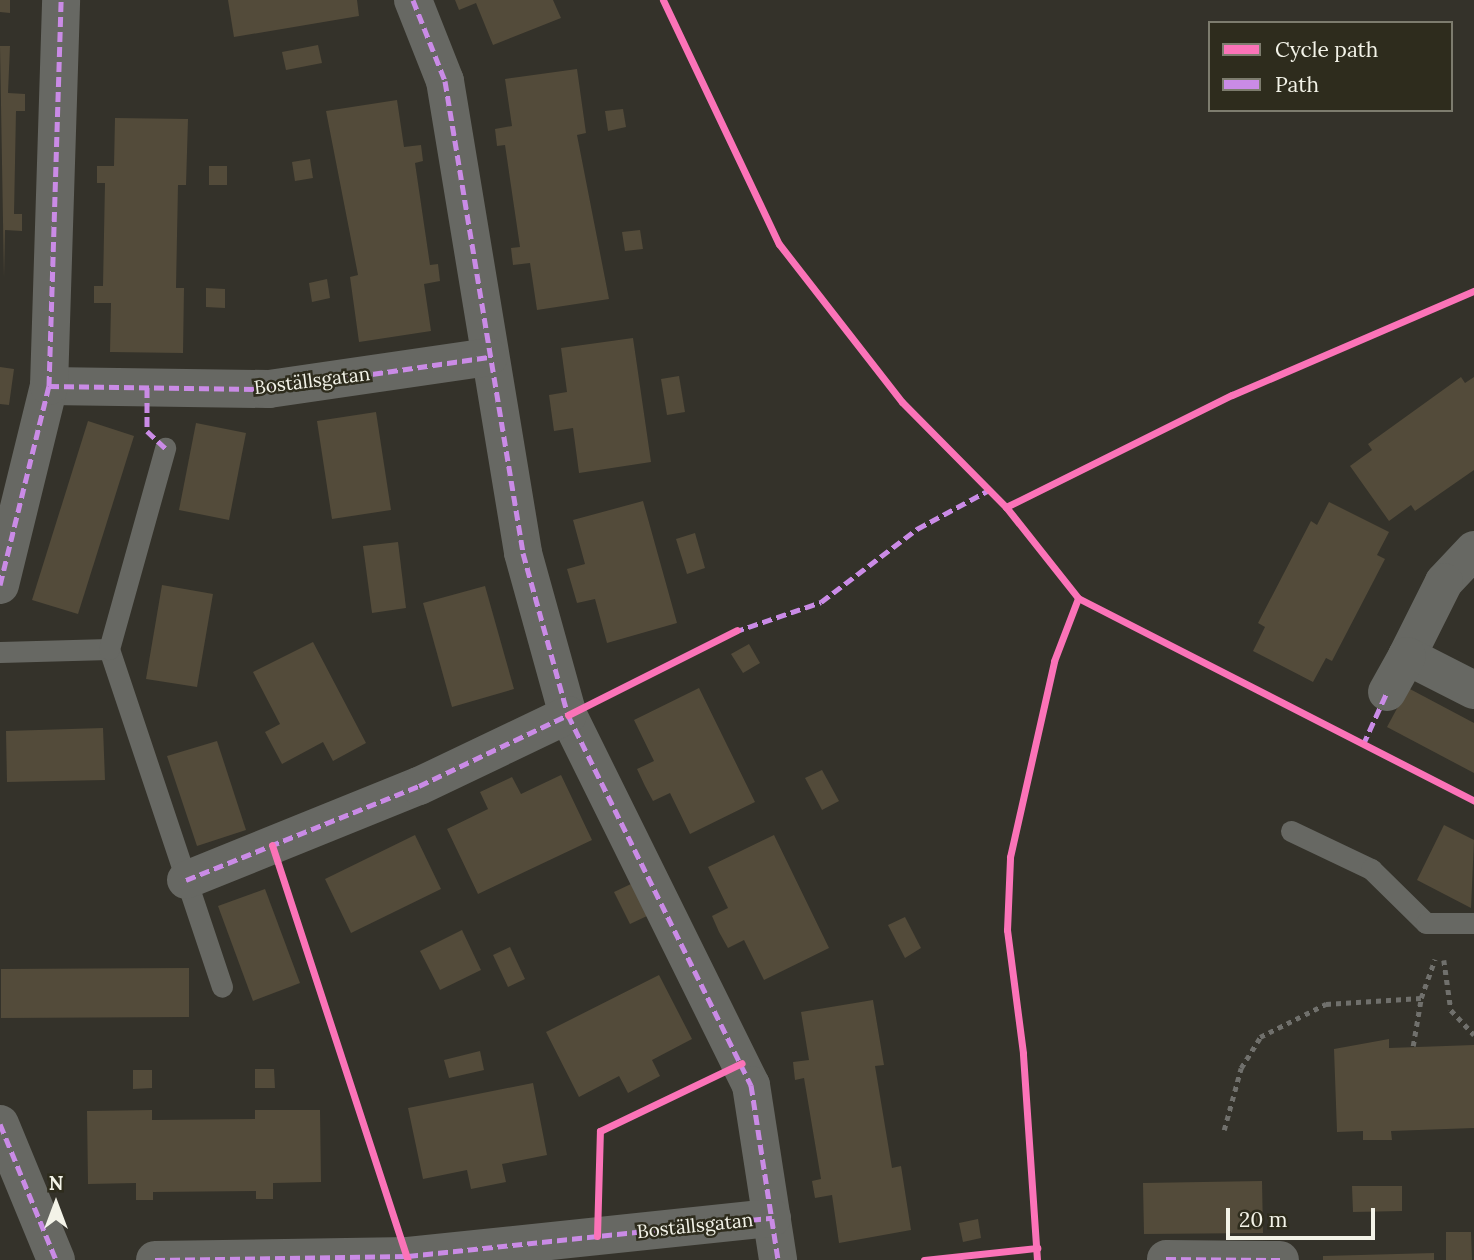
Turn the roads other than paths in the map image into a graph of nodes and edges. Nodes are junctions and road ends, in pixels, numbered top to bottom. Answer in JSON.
{"nodes":[{"id":1,"x":61,"y":0,"type":"edge"},
{"id":2,"x":414,"y":0,"type":"edge"},
{"id":3,"x":489,"y":357,"type":"junction"},
{"id":4,"x":49,"y":386,"type":"junction"},
{"id":5,"x":165,"y":448,"type":"dead end"},
{"id":6,"x":1474,"y":550,"type":"edge"},
{"id":7,"x":0,"y":585,"type":"edge"},
{"id":8,"x":109,"y":649,"type":"junction"},
{"id":9,"x":0,"y":652,"type":"edge"},
{"id":10,"x":1407,"y":656,"type":"junction"},
{"id":11,"x":1474,"y":690,"type":"edge"},
{"id":12,"x":1387,"y":692,"type":"dead end"},
{"id":13,"x":568,"y":715,"type":"junction"},
{"id":14,"x":1291,"y":831,"type":"dead end"},
{"id":15,"x":186,"y":880,"type":"junction"},
{"id":16,"x":1474,"y":923,"type":"edge"},
{"id":17,"x":222,"y":988,"type":"dead end"},
{"id":18,"x":0,"y":1124,"type":"edge"},
{"id":19,"x":772,"y":1218,"type":"junction"},
{"id":20,"x":1166,"y":1259,"type":"edge"},
{"id":21,"x":56,"y":1260,"type":"edge"},
{"id":22,"x":155,"y":1260,"type":"edge"},
{"id":23,"x":778,"y":1260,"type":"edge"},
{"id":24,"x":1280,"y":1260,"type":"edge"}],
"edges":[{"from":1,"to":4,"type":"street"},
{"from":2,"to":3,"type":"street","name":"Boställsgatan"},
{"from":3,"to":4,"type":"street","name":"Boställsgatan"},
{"from":3,"to":13,"type":"street","name":"Boställsgatan"},
{"from":4,"to":7,"type":"street"},
{"from":5,"to":8,"type":"lane"},
{"from":6,"to":10,"type":"street"},
{"from":8,"to":9,"type":"lane"},
{"from":8,"to":15,"type":"lane"},
{"from":10,"to":11,"type":"street"},
{"from":10,"to":12,"type":"street"},
{"from":13,"to":15,"type":"street"},
{"from":13,"to":19,"type":"street","name":"Boställsgatan"},
{"from":14,"to":16,"type":"lane"},
{"from":15,"to":17,"type":"lane"},
{"from":18,"to":21,"type":"street"},
{"from":19,"to":22,"type":"street","name":"Boställsgatan"},
{"from":19,"to":23,"type":"street"},
{"from":20,"to":24,"type":"street"}]}
